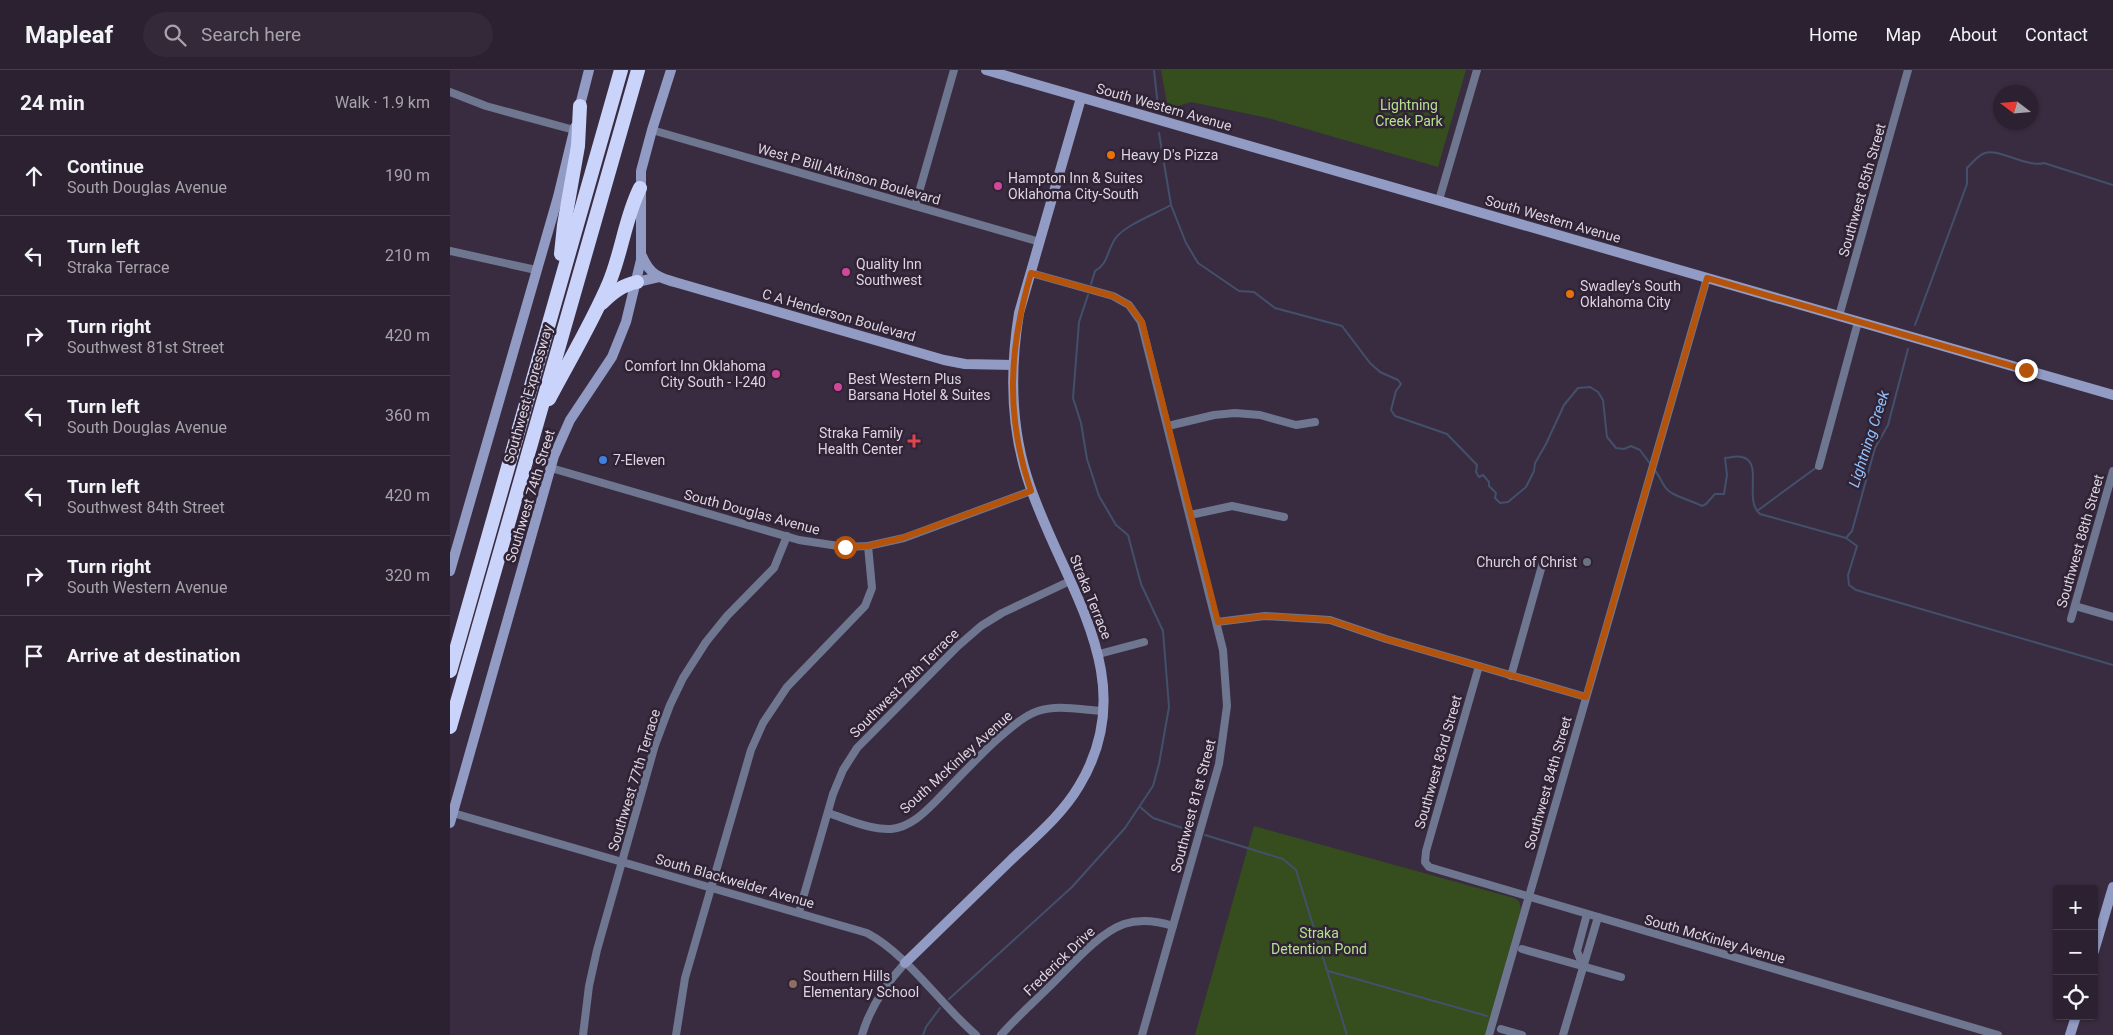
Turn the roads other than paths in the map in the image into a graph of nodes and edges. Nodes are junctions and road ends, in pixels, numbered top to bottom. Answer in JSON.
{"nodes":[{"id":1,"x":589,"y":70,"type":"edge"},
{"id":2,"x":621,"y":70,"type":"edge"},
{"id":3,"x":638,"y":70,"type":"edge"},
{"id":4,"x":671,"y":70,"type":"edge"},
{"id":5,"x":954,"y":70,"type":"edge"},
{"id":6,"x":986,"y":70,"type":"edge"},
{"id":7,"x":1476,"y":70,"type":"edge"},
{"id":8,"x":1908,"y":70,"type":"edge"},
{"id":9,"x":450,"y":92,"type":"edge"},
{"id":10,"x":1082,"y":98,"type":"junction"},
{"id":11,"x":580,"y":106,"type":"junction"},
{"id":12,"x":574,"y":130,"type":"junction"},
{"id":13,"x":652,"y":130,"type":"junction"},
{"id":14,"x":640,"y":188,"type":"junction"},
{"id":15,"x":1439,"y":200,"type":"junction"},
{"id":16,"x":915,"y":206,"type":"junction"},
{"id":17,"x":1040,"y":242,"type":"junction"},
{"id":18,"x":450,"y":251,"type":"edge"},
{"id":19,"x":641,"y":255,"type":"junction"},
{"id":20,"x":536,"y":270,"type":"junction"},
{"id":21,"x":1031,"y":273,"type":"junction"},
{"id":22,"x":659,"y":278,"type":"junction"},
{"id":23,"x":1707,"y":278,"type":"junction"},
{"id":24,"x":637,"y":282,"type":"junction"},
{"id":25,"x":558,"y":291,"type":"junction"},
{"id":26,"x":598,"y":307,"type":"junction"},
{"id":27,"x":1839,"y":316,"type":"junction"},
{"id":28,"x":1858,"y":322,"type":"junction"},
{"id":29,"x":1013,"y":365,"type":"junction"},
{"id":30,"x":2113,"y":395,"type":"edge"},
{"id":31,"x":1314,"y":422,"type":"dead end"},
{"id":32,"x":536,"y":424,"type":"junction"},
{"id":33,"x":1168,"y":426,"type":"junction"},
{"id":34,"x":1819,"y":466,"type":"dead end"},
{"id":35,"x":551,"y":468,"type":"junction"},
{"id":36,"x":2113,"y":471,"type":"edge"},
{"id":37,"x":1031,"y":491,"type":"junction"},
{"id":38,"x":1190,"y":515,"type":"junction"},
{"id":39,"x":1284,"y":517,"type":"dead end"},
{"id":40,"x":787,"y":536,"type":"junction"},
{"id":41,"x":868,"y":546,"type":"junction"},
{"id":42,"x":1543,"y":562,"type":"dead end"},
{"id":43,"x":450,"y":571,"type":"edge"},
{"id":44,"x":1070,"y":581,"type":"junction"},
{"id":45,"x":2075,"y":606,"type":"junction"},
{"id":46,"x":2113,"y":617,"type":"edge"},
{"id":47,"x":2071,"y":619,"type":"dead end"},
{"id":48,"x":1218,"y":622,"type":"junction"},
{"id":49,"x":1144,"y":642,"type":"dead end"},
{"id":50,"x":1099,"y":654,"type":"junction"},
{"id":51,"x":1479,"y":666,"type":"junction"},
{"id":52,"x":450,"y":671,"type":"edge"},
{"id":53,"x":1511,"y":676,"type":"junction"},
{"id":54,"x":1586,"y":697,"type":"junction"},
{"id":55,"x":1103,"y":711,"type":"junction"},
{"id":56,"x":450,"y":727,"type":"edge"},
{"id":57,"x":828,"y":813,"type":"junction"},
{"id":58,"x":451,"y":818,"type":"edge"},
{"id":59,"x":622,"y":862,"type":"junction"},
{"id":60,"x":1427,"y":865,"type":"joint"},
{"id":61,"x":710,"y":887,"type":"junction"},
{"id":62,"x":2113,"y":887,"type":"edge"},
{"id":63,"x":1528,"y":898,"type":"junction"},
{"id":64,"x":799,"y":912,"type":"junction"},
{"id":65,"x":1587,"y":914,"type":"junction"},
{"id":66,"x":1598,"y":917,"type":"junction"},
{"id":67,"x":1173,"y":926,"type":"junction"},
{"id":68,"x":2098,"y":938,"type":"edge"},
{"id":69,"x":1522,"y":949,"type":"dead end"},
{"id":70,"x":905,"y":964,"type":"junction"},
{"id":71,"x":1583,"y":966,"type":"junction"},
{"id":72,"x":1621,"y":977,"type":"dead end"},
{"id":73,"x":2075,"y":1020,"type":"edge"},
{"id":74,"x":1501,"y":1029,"type":"dead end"},
{"id":75,"x":583,"y":1035,"type":"edge"},
{"id":76,"x":676,"y":1035,"type":"edge"},
{"id":77,"x":862,"y":1035,"type":"edge"},
{"id":78,"x":976,"y":1035,"type":"edge"},
{"id":79,"x":1001,"y":1035,"type":"edge"},
{"id":80,"x":1142,"y":1035,"type":"edge"},
{"id":81,"x":1489,"y":1035,"type":"edge"},
{"id":82,"x":1522,"y":1035,"type":"edge"},
{"id":83,"x":1563,"y":1035,"type":"edge"},
{"id":84,"x":1998,"y":1035,"type":"edge"},
{"id":85,"x":2070,"y":1035,"type":"edge"}],
"edges":[{"from":1,"to":11,"type":"main road"},
{"from":2,"to":25,"type":"highway","name":"Southwest Expressway"},
{"from":3,"to":32,"type":"highway","name":"Southwest Expressway"},
{"from":4,"to":13,"type":"main road","name":"Southwest 74th Street"},
{"from":5,"to":16,"type":"street"},
{"from":6,"to":10,"type":"main road","name":"South Western Avenue"},
{"from":7,"to":15,"type":"street"},
{"from":8,"to":27,"type":"street","name":"Southwest 85th Street"},
{"from":9,"to":12,"type":"street"},
{"from":10,"to":15,"type":"main road","name":"South Western Avenue"},
{"from":10,"to":17,"type":"main road","name":"Straka Terrace"},
{"from":11,"to":12,"type":"main road"},
{"from":11,"to":25,"type":"highway"},
{"from":12,"to":20,"type":"main road"},
{"from":13,"to":14,"type":"main road","name":"Southwest 74th Street"},
{"from":13,"to":16,"type":"street","name":"West P Bill Atkinson Boulevard"},
{"from":14,"to":19,"type":"main road","name":"Southwest 74th Street"},
{"from":14,"to":26,"type":"highway"},
{"from":15,"to":23,"type":"main road","name":"South Western Avenue"},
{"from":16,"to":17,"type":"street","name":"West P Bill Atkinson Boulevard"},
{"from":17,"to":21,"type":"main road","name":"Straka Terrace"},
{"from":18,"to":20,"type":"street"},
{"from":19,"to":22,"type":"main road"},
{"from":19,"to":24,"type":"main road","name":"Southwest 74th Street"},
{"from":20,"to":43,"type":"main road"},
{"from":21,"to":29,"type":"main road","name":"Straka Terrace"},
{"from":21,"to":33,"type":"street","name":"Southwest 81st Street"},
{"from":22,"to":24,"type":"main road","name":"C A Henderson Boulevard"},
{"from":22,"to":29,"type":"main road","name":"C A Henderson Boulevard"},
{"from":23,"to":27,"type":"main road","name":"South Western Avenue"},
{"from":23,"to":54,"type":"street","name":"Southwest 84th Street"},
{"from":24,"to":26,"type":"highway"},
{"from":24,"to":35,"type":"main road","name":"Southwest 74th Street"},
{"from":25,"to":52,"type":"highway","name":"Southwest Expressway"},
{"from":26,"to":32,"type":"highway"},
{"from":27,"to":28,"type":"main road","name":"South Western Avenue"},
{"from":28,"to":30,"type":"main road","name":"South Western Avenue"},
{"from":28,"to":34,"type":"street"},
{"from":29,"to":37,"type":"main road","name":"Straka Terrace"},
{"from":31,"to":33,"type":"street"},
{"from":32,"to":56,"type":"highway","name":"Southwest Expressway"},
{"from":33,"to":38,"type":"street","name":"Southwest 81st Street"},
{"from":35,"to":40,"type":"street","name":"South Douglas Avenue"},
{"from":35,"to":58,"type":"main road","name":"Southwest 74th Street"},
{"from":36,"to":45,"type":"street","name":"Southwest 88th Street"},
{"from":37,"to":41,"type":"street","name":"South Douglas Avenue"},
{"from":37,"to":44,"type":"main road","name":"Straka Terrace"},
{"from":38,"to":39,"type":"street"},
{"from":38,"to":48,"type":"street","name":"Southwest 81st Street"},
{"from":40,"to":41,"type":"street","name":"South Douglas Avenue"},
{"from":40,"to":59,"type":"street","name":"Southwest 77th Terrace"},
{"from":41,"to":61,"type":"street"},
{"from":42,"to":53,"type":"street"},
{"from":44,"to":50,"type":"main road","name":"Straka Terrace"},
{"from":44,"to":57,"type":"street","name":"Southwest 78th Terrace"},
{"from":45,"to":46,"type":"street"},
{"from":45,"to":47,"type":"street","name":"Southwest 88th Street"},
{"from":48,"to":51,"type":"street"},
{"from":48,"to":67,"type":"street","name":"Southwest 81st Street"},
{"from":49,"to":50,"type":"street"},
{"from":50,"to":55,"type":"main road","name":"Straka Terrace"},
{"from":51,"to":53,"type":"street"},
{"from":51,"to":60,"type":"street","name":"Southwest 83rd Street"},
{"from":53,"to":54,"type":"street"},
{"from":54,"to":63,"type":"street","name":"Southwest 84th Street"},
{"from":55,"to":57,"type":"street","name":"South McKinley Avenue"},
{"from":55,"to":70,"type":"main road","name":"Straka Terrace"},
{"from":57,"to":64,"type":"street","name":"Southwest 78th Terrace"},
{"from":58,"to":59,"type":"street","name":"South Blackwelder Avenue"},
{"from":59,"to":61,"type":"street","name":"South Blackwelder Avenue"},
{"from":59,"to":75,"type":"street","name":"Southwest 77th Terrace"},
{"from":60,"to":63,"type":"street","name":"South McKinley Avenue"},
{"from":61,"to":64,"type":"street","name":"South Blackwelder Avenue"},
{"from":61,"to":76,"type":"street"},
{"from":62,"to":68,"type":"main road"},
{"from":63,"to":65,"type":"street","name":"South McKinley Avenue"},
{"from":63,"to":81,"type":"street","name":"Southwest 84th Street"},
{"from":64,"to":70,"type":"street","name":"South Blackwelder Avenue"},
{"from":65,"to":66,"type":"street","name":"South McKinley Avenue"},
{"from":65,"to":71,"type":"street"},
{"from":66,"to":71,"type":"street"},
{"from":66,"to":84,"type":"street","name":"South McKinley Avenue"},
{"from":67,"to":79,"type":"street","name":"Frederick Drive"},
{"from":67,"to":80,"type":"street","name":"Southwest 81st Street"},
{"from":69,"to":71,"type":"street"},
{"from":70,"to":77,"type":"street","name":"Straka Terrace"},
{"from":70,"to":78,"type":"street","name":"South Blackwelder Avenue"},
{"from":71,"to":72,"type":"street"},
{"from":71,"to":83,"type":"street"},
{"from":73,"to":85,"type":"main road"},
{"from":74,"to":82,"type":"street"}]}
